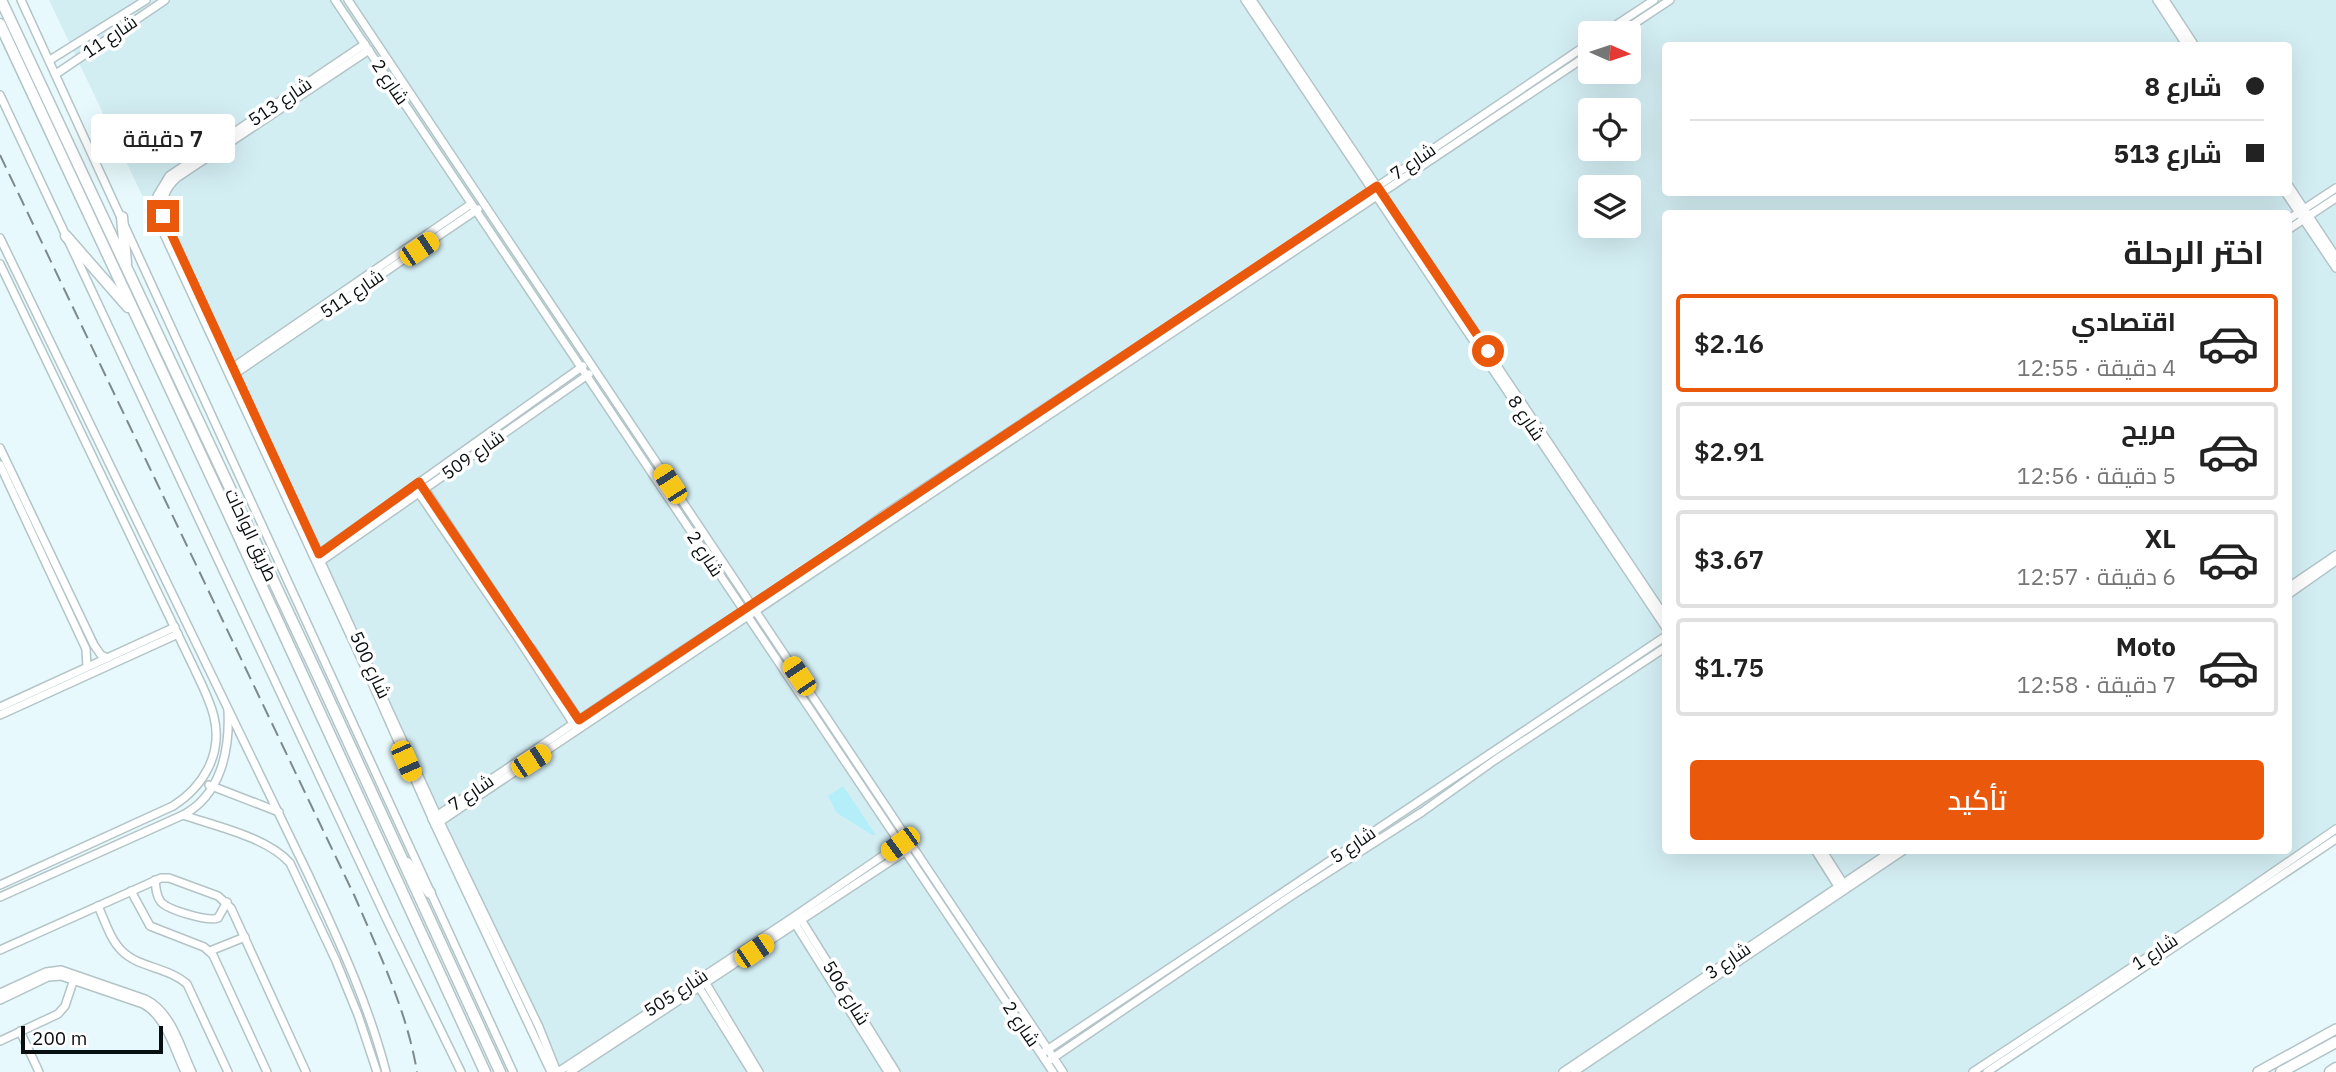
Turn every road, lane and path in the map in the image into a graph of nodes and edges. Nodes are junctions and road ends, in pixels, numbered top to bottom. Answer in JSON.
{"nodes":[{"id":1,"x":1,"y":0,"type":"edge"},
{"id":2,"x":21,"y":0,"type":"edge"},
{"id":3,"x":146,"y":0,"type":"edge"},
{"id":4,"x":165,"y":0,"type":"edge"},
{"id":5,"x":335,"y":0,"type":"edge"},
{"id":6,"x":348,"y":0,"type":"edge"},
{"id":7,"x":1245,"y":0,"type":"edge"},
{"id":8,"x":1252,"y":0,"type":"edge"},
{"id":9,"x":1654,"y":0,"type":"edge"},
{"id":10,"x":1670,"y":0,"type":"edge"},
{"id":11,"x":2157,"y":0,"type":"edge"},
{"id":12,"x":2165,"y":0,"type":"edge"},
{"id":13,"x":1622,"y":21,"type":"edge"},
{"id":14,"x":1638,"y":21,"type":"edge"},
{"id":15,"x":0,"y":24,"type":"edge"},
{"id":16,"x":2184,"y":42,"type":"edge"},
{"id":17,"x":2192,"y":42,"type":"edge"},
{"id":18,"x":379,"y":46,"type":"junction"},
{"id":19,"x":368,"y":49,"type":"junction"},
{"id":20,"x":1578,"y":51,"type":"edge"},
{"id":21,"x":50,"y":60,"type":"junction"},
{"id":22,"x":1578,"y":60,"type":"edge"},
{"id":23,"x":56,"y":74,"type":"junction"},
{"id":24,"x":0,"y":95,"type":"edge"},
{"id":25,"x":2336,"y":188,"type":"edge"},
{"id":26,"x":1377,"y":191,"type":"junction"},
{"id":27,"x":2292,"y":192,"type":"edge"},
{"id":28,"x":2288,"y":196,"type":"edge"},
{"id":29,"x":2336,"y":198,"type":"edge"},
{"id":30,"x":485,"y":205,"type":"junction"},
{"id":31,"x":473,"y":208,"type":"junction"},
{"id":32,"x":2304,"y":214,"type":"junction"},
{"id":33,"x":122,"y":217,"type":"junction"},
{"id":34,"x":2292,"y":218,"type":"edge"},
{"id":35,"x":2292,"y":226,"type":"edge"},
{"id":36,"x":66,"y":236,"type":"junction"},
{"id":37,"x":0,"y":238,"type":"edge"},
{"id":38,"x":3,"y":254,"type":"edge"},
{"id":39,"x":2336,"y":257,"type":"edge"},
{"id":40,"x":179,"y":260,"type":"joint"},
{"id":41,"x":0,"y":264,"type":"edge"},
{"id":42,"x":2336,"y":268,"type":"edge"},
{"id":43,"x":127,"y":271,"type":"junction"},
{"id":44,"x":137,"y":317,"type":"junction"},
{"id":45,"x":590,"y":363,"type":"junction"},
{"id":46,"x":582,"y":367,"type":"junction"},
{"id":47,"x":595,"y":371,"type":"junction"},
{"id":48,"x":231,"y":372,"type":"junction"},
{"id":49,"x":587,"y":375,"type":"junction"},
{"id":50,"x":501,"y":429,"type":"junction"},
{"id":51,"x":638,"y":434,"type":"junction"},
{"id":52,"x":628,"y":440,"type":"junction"},
{"id":53,"x":0,"y":449,"type":"edge"},
{"id":54,"x":0,"y":465,"type":"edge"},
{"id":55,"x":110,"y":465,"type":"junction"},
{"id":56,"x":99,"y":470,"type":"junction"},
{"id":57,"x":419,"y":487,"type":"junction"},
{"id":58,"x":235,"y":502,"type":"junction"},
{"id":59,"x":23,"y":504,"type":"junction"},
{"id":60,"x":224,"y":507,"type":"junction"},
{"id":61,"x":247,"y":525,"type":"junction"},
{"id":62,"x":235,"y":532,"type":"junction"},
{"id":63,"x":2336,"y":555,"type":"edge"},
{"id":64,"x":318,"y":559,"type":"junction"},
{"id":65,"x":2336,"y":561,"type":"edge"},
{"id":66,"x":2292,"y":585,"type":"edge"},
{"id":67,"x":2292,"y":592,"type":"edge"},
{"id":68,"x":754,"y":609,"type":"junction"},
{"id":69,"x":1662,"y":612,"type":"edge"},
{"id":70,"x":746,"y":614,"type":"junction"},
{"id":71,"x":1662,"y":622,"type":"edge"},
{"id":72,"x":176,"y":630,"type":"junction"},
{"id":73,"x":1662,"y":639,"type":"edge"},
{"id":74,"x":1662,"y":649,"type":"edge"},
{"id":75,"x":107,"y":658,"type":"junction"},
{"id":76,"x":205,"y":661,"type":"junction"},
{"id":77,"x":194,"y":666,"type":"junction"},
{"id":78,"x":87,"y":667,"type":"junction"},
{"id":79,"x":67,"y":680,"type":"junction"},
{"id":80,"x":0,"y":707,"type":"edge"},
{"id":81,"x":228,"y":708,"type":"junction"},
{"id":82,"x":0,"y":715,"type":"edge"},
{"id":83,"x":578,"y":725,"type":"junction"},
{"id":84,"x":201,"y":782,"type":"junction"},
{"id":85,"x":212,"y":786,"type":"junction"},
{"id":86,"x":280,"y":812,"type":"junction"},
{"id":87,"x":183,"y":815,"type":"junction"},
{"id":88,"x":1395,"y":817,"type":"junction"},
{"id":89,"x":436,"y":820,"type":"junction"},
{"id":90,"x":1401,"y":826,"type":"junction"},
{"id":91,"x":2336,"y":829,"type":"edge"},
{"id":92,"x":123,"y":830,"type":"junction"},
{"id":93,"x":127,"y":839,"type":"junction"},
{"id":94,"x":2336,"y":839,"type":"edge"},
{"id":95,"x":900,"y":844,"type":"junction"},
{"id":96,"x":912,"y":847,"type":"junction"},
{"id":97,"x":396,"y":848,"type":"junction"},
{"id":98,"x":905,"y":852,"type":"junction"},
{"id":99,"x":1818,"y":854,"type":"edge"},
{"id":100,"x":1824,"y":854,"type":"edge"},
{"id":101,"x":1889,"y":854,"type":"edge"},
{"id":102,"x":1898,"y":854,"type":"edge"},
{"id":103,"x":1876,"y":866,"type":"junction"},
{"id":104,"x":309,"y":874,"type":"junction"},
{"id":105,"x":299,"y":879,"type":"junction"},
{"id":106,"x":155,"y":880,"type":"junction"},
{"id":107,"x":0,"y":885,"type":"edge"},
{"id":108,"x":1843,"y":888,"type":"junction"},
{"id":109,"x":131,"y":891,"type":"junction"},
{"id":110,"x":430,"y":893,"type":"junction"},
{"id":111,"x":0,"y":897,"type":"edge"},
{"id":112,"x":227,"y":902,"type":"junction"},
{"id":113,"x":98,"y":906,"type":"junction"},
{"id":114,"x":796,"y":919,"type":"junction"},
{"id":115,"x":244,"y":937,"type":"junction"},
{"id":116,"x":0,"y":950,"type":"edge"},
{"id":117,"x":210,"y":951,"type":"junction"},
{"id":118,"x":74,"y":979,"type":"junction"},
{"id":119,"x":700,"y":981,"type":"junction"},
{"id":120,"x":29,"y":983,"type":"junction"},
{"id":121,"x":0,"y":993,"type":"edge"},
{"id":122,"x":121,"y":993,"type":"junction"},
{"id":123,"x":0,"y":1000,"type":"edge"},
{"id":124,"x":2336,"y":1029,"type":"edge"},
{"id":125,"x":20,"y":1031,"type":"junction"},
{"id":126,"x":0,"y":1041,"type":"edge"},
{"id":127,"x":2336,"y":1042,"type":"edge"},
{"id":128,"x":1044,"y":1052,"type":"junction"},
{"id":129,"x":182,"y":1059,"type":"junction"},
{"id":130,"x":1050,"y":1060,"type":"junction"},
{"id":131,"x":2336,"y":1068,"type":"edge"},
{"id":132,"x":305,"y":1070,"type":"edge"},
{"id":133,"x":38,"y":1072,"type":"edge"},
{"id":134,"x":185,"y":1072,"type":"edge"},
{"id":135,"x":192,"y":1072,"type":"edge"},
{"id":136,"x":228,"y":1072,"type":"edge"},
{"id":137,"x":267,"y":1072,"type":"edge"},
{"id":138,"x":296,"y":1072,"type":"edge"},
{"id":139,"x":377,"y":1072,"type":"edge"},
{"id":140,"x":386,"y":1072,"type":"edge"},
{"id":141,"x":461,"y":1072,"type":"edge"},
{"id":142,"x":485,"y":1072,"type":"edge"},
{"id":143,"x":500,"y":1072,"type":"edge"},
{"id":144,"x":513,"y":1072,"type":"edge"},
{"id":145,"x":551,"y":1072,"type":"edge"},
{"id":146,"x":558,"y":1072,"type":"edge"},
{"id":147,"x":570,"y":1072,"type":"edge"},
{"id":148,"x":752,"y":1072,"type":"edge"},
{"id":149,"x":759,"y":1072,"type":"edge"},
{"id":150,"x":888,"y":1072,"type":"edge"},
{"id":151,"x":896,"y":1072,"type":"edge"},
{"id":152,"x":1053,"y":1072,"type":"edge"},
{"id":153,"x":1063,"y":1072,"type":"edge"},
{"id":154,"x":1563,"y":1072,"type":"edge"},
{"id":155,"x":1574,"y":1072,"type":"edge"},
{"id":156,"x":1973,"y":1072,"type":"edge"},
{"id":157,"x":1987,"y":1072,"type":"edge"},
{"id":158,"x":2258,"y":1072,"type":"edge"},
{"id":159,"x":2281,"y":1072,"type":"edge"},
{"id":160,"x":2330,"y":1072,"type":"edge"}],
"edges":[{"from":1,"to":43,"type":"highway","name":"طريق الواحات"},
{"from":2,"to":21,"type":"street","name":"طريق الواحات"},
{"from":3,"to":21,"type":"street","name":"شارع 11"},
{"from":4,"to":23,"type":"street","name":"شارع 11"},
{"from":5,"to":19,"type":"street","name":"شارع 2"},
{"from":6,"to":18,"type":"street","name":"شارع 2"},
{"from":7,"to":26,"type":"street","name":"شارع 8"},
{"from":8,"to":26,"type":"street","name":"شارع 8"},
{"from":9,"to":13,"type":"street"},
{"from":10,"to":14,"type":"street"},
{"from":11,"to":16,"type":"street"},
{"from":12,"to":17,"type":"street"},
{"from":15,"to":44,"type":"highway","name":"طريق الواحات"},
{"from":18,"to":19,"type":"street","name":"شارع 513"},
{"from":18,"to":30,"type":"street","name":"شارع 2"},
{"from":19,"to":31,"type":"street","name":"شارع 2"},
{"from":19,"to":40,"type":"street","name":"شارع 513"},
{"from":20,"to":26,"type":"street","name":"شارع 7"},
{"from":21,"to":23,"type":"street","name":"طريق الواحات"},
{"from":22,"to":26,"type":"street","name":"شارع 7"},
{"from":23,"to":33,"type":"street","name":"طريق الواحات"},
{"from":24,"to":36,"type":"street"},
{"from":25,"to":32,"type":"street"},
{"from":26,"to":68,"type":"street","name":"شارع 7"},
{"from":26,"to":69,"type":"street","name":"شارع 8"},
{"from":26,"to":71,"type":"street","name":"شارع 8"},
{"from":27,"to":32,"type":"street"},
{"from":28,"to":32,"type":"street"},
{"from":29,"to":32,"type":"street"},
{"from":30,"to":31,"type":"street","name":"شارع 511"},
{"from":30,"to":45,"type":"street","name":"شارع 2"},
{"from":31,"to":46,"type":"street","name":"شارع 2"},
{"from":31,"to":48,"type":"street","name":"شارع 511"},
{"from":32,"to":34,"type":"street"},
{"from":32,"to":35,"type":"street"},
{"from":32,"to":39,"type":"street"},
{"from":32,"to":42,"type":"street"},
{"from":33,"to":43,"type":"highway"},
{"from":33,"to":110,"type":"street","name":"طريق الواحات"},
{"from":36,"to":44,"type":"highway"},
{"from":36,"to":141,"type":"street"},
{"from":37,"to":38,"type":"street"},
{"from":38,"to":55,"type":"street"},
{"from":40,"to":48,"type":"street","name":"شارع 500"},
{"from":41,"to":56,"type":"street"},
{"from":43,"to":58,"type":"highway","name":"طريق الواحات"},
{"from":44,"to":60,"type":"highway","name":"طريق الواحات"},
{"from":45,"to":46,"type":"street","name":"شارع 509"},
{"from":45,"to":47,"type":"street","name":"شارع 2"},
{"from":46,"to":49,"type":"street","name":"شارع 2"},
{"from":46,"to":50,"type":"street","name":"شارع 509"},
{"from":47,"to":49,"type":"street","name":"شارع 509"},
{"from":47,"to":51,"type":"street","name":"شارع 2"},
{"from":48,"to":64,"type":"street","name":"شارع 500"},
{"from":49,"to":50,"type":"street","name":"شارع 509"},
{"from":49,"to":52,"type":"street","name":"شارع 2"},
{"from":50,"to":57,"type":"street","name":"شارع 509"},
{"from":51,"to":52,"type":"street"},
{"from":51,"to":68,"type":"street","name":"شارع 2"},
{"from":52,"to":70,"type":"street","name":"شارع 2"},
{"from":53,"to":59,"type":"street"},
{"from":54,"to":59,"type":"street"},
{"from":55,"to":56,"type":"street"},
{"from":55,"to":76,"type":"street"},
{"from":56,"to":72,"type":"street"},
{"from":57,"to":64,"type":"street","name":"شارع 509"},
{"from":57,"to":83,"type":"street"},
{"from":58,"to":60,"type":"highway"},
{"from":58,"to":61,"type":"highway","name":"طريق الواحات"},
{"from":59,"to":75,"type":"street"},
{"from":59,"to":78,"type":"street"},
{"from":60,"to":62,"type":"highway","name":"طريق الواحات"},
{"from":61,"to":62,"type":"highway"},
{"from":61,"to":97,"type":"highway","name":"طريق الواحات"},
{"from":62,"to":142,"type":"highway","name":"طريق الواحات"},
{"from":63,"to":66,"type":"street"},
{"from":64,"to":89,"type":"street","name":"شارع 500"},
{"from":65,"to":67,"type":"street"},
{"from":68,"to":70,"type":"street","name":"شارع 7"},
{"from":68,"to":96,"type":"street","name":"شارع 2"},
{"from":70,"to":83,"type":"street","name":"شارع 7"},
{"from":70,"to":95,"type":"street","name":"شارع 2"},
{"from":72,"to":75,"type":"street"},
{"from":72,"to":77,"type":"street"},
{"from":72,"to":79,"type":"street"},
{"from":73,"to":88,"type":"street","name":"شارع 5"},
{"from":74,"to":90,"type":"street","name":"شارع 5"},
{"from":75,"to":78,"type":"street"},
{"from":76,"to":77,"type":"street"},
{"from":76,"to":81,"type":"street"},
{"from":77,"to":84,"type":"street"},
{"from":78,"to":79,"type":"street"},
{"from":79,"to":80,"type":"street"},
{"from":79,"to":82,"type":"street"},
{"from":81,"to":85,"type":"street"},
{"from":81,"to":86,"type":"street"},
{"from":83,"to":89,"type":"street","name":"شارع 7"},
{"from":84,"to":85,"type":"street"},
{"from":84,"to":92,"type":"street"},
{"from":85,"to":86,"type":"street"},
{"from":85,"to":87,"type":"street"},
{"from":86,"to":104,"type":"street"},
{"from":87,"to":93,"type":"street"},
{"from":87,"to":105,"type":"street"},
{"from":88,"to":90,"type":"street"},
{"from":88,"to":128,"type":"street","name":"شارع 5"},
{"from":89,"to":145,"type":"street","name":"شارع 500"},
{"from":89,"to":146,"type":"street","name":"شارع 500"},
{"from":90,"to":130,"type":"street","name":"شارع 5"},
{"from":91,"to":156,"type":"street","name":"شارع 1"},
{"from":92,"to":93,"type":"street"},
{"from":92,"to":107,"type":"street"},
{"from":93,"to":111,"type":"street"},
{"from":94,"to":157,"type":"street","name":"شارع 1"},
{"from":95,"to":98,"type":"street","name":"شارع 2"},
{"from":95,"to":114,"type":"street","name":"شارع 505"},
{"from":96,"to":98,"type":"street","name":"شارع 505"},
{"from":96,"to":128,"type":"street","name":"شارع 2"},
{"from":97,"to":110,"type":"highway"},
{"from":97,"to":143,"type":"highway","name":"طريق الواحات"},
{"from":98,"to":114,"type":"street","name":"شارع 505"},
{"from":98,"to":128,"type":"street","name":"شارع 2"},
{"from":99,"to":108,"type":"street"},
{"from":100,"to":108,"type":"street"},
{"from":101,"to":103,"type":"street","name":"شارع 3"},
{"from":102,"to":103,"type":"street","name":"شارع 3"},
{"from":103,"to":108,"type":"street","name":"شارع 3"},
{"from":104,"to":105,"type":"street"},
{"from":104,"to":140,"type":"street"},
{"from":105,"to":139,"type":"street"},
{"from":106,"to":109,"type":"street"},
{"from":106,"to":112,"type":"street"},
{"from":106,"to":112,"type":"street"},
{"from":108,"to":154,"type":"street","name":"شارع 3"},
{"from":108,"to":155,"type":"street","name":"شارع 3"},
{"from":109,"to":113,"type":"street"},
{"from":109,"to":117,"type":"street"},
{"from":110,"to":144,"type":"street","name":"طريق الواحات"},
{"from":112,"to":115,"type":"street"},
{"from":113,"to":116,"type":"street"},
{"from":113,"to":136,"type":"street"},
{"from":114,"to":119,"type":"street","name":"شارع 505"},
{"from":114,"to":150,"type":"street","name":"شارع 506"},
{"from":114,"to":151,"type":"street","name":"شارع 506"},
{"from":115,"to":117,"type":"street"},
{"from":115,"to":132,"type":"street"},
{"from":117,"to":137,"type":"street"},
{"from":118,"to":120,"type":"street"},
{"from":118,"to":122,"type":"street"},
{"from":118,"to":125,"type":"street"},
{"from":119,"to":146,"type":"street","name":"شارع 505"},
{"from":119,"to":147,"type":"street","name":"شارع 505"},
{"from":119,"to":148,"type":"street"},
{"from":119,"to":149,"type":"street"},
{"from":120,"to":121,"type":"street"},
{"from":120,"to":122,"type":"street"},
{"from":120,"to":123,"type":"street"},
{"from":122,"to":129,"type":"street"},
{"from":124,"to":158,"type":"main road"},
{"from":125,"to":126,"type":"street"},
{"from":125,"to":133,"type":"street"},
{"from":127,"to":159,"type":"highway"},
{"from":128,"to":130,"type":"street","name":"شارع 2"},
{"from":129,"to":134,"type":"street"},
{"from":129,"to":135,"type":"street"},
{"from":130,"to":152,"type":"street","name":"شارع 2"},
{"from":130,"to":153,"type":"street","name":"شارع 2"},
{"from":131,"to":160,"type":"highway"},
{"from":132,"to":138,"type":"street"}]}
